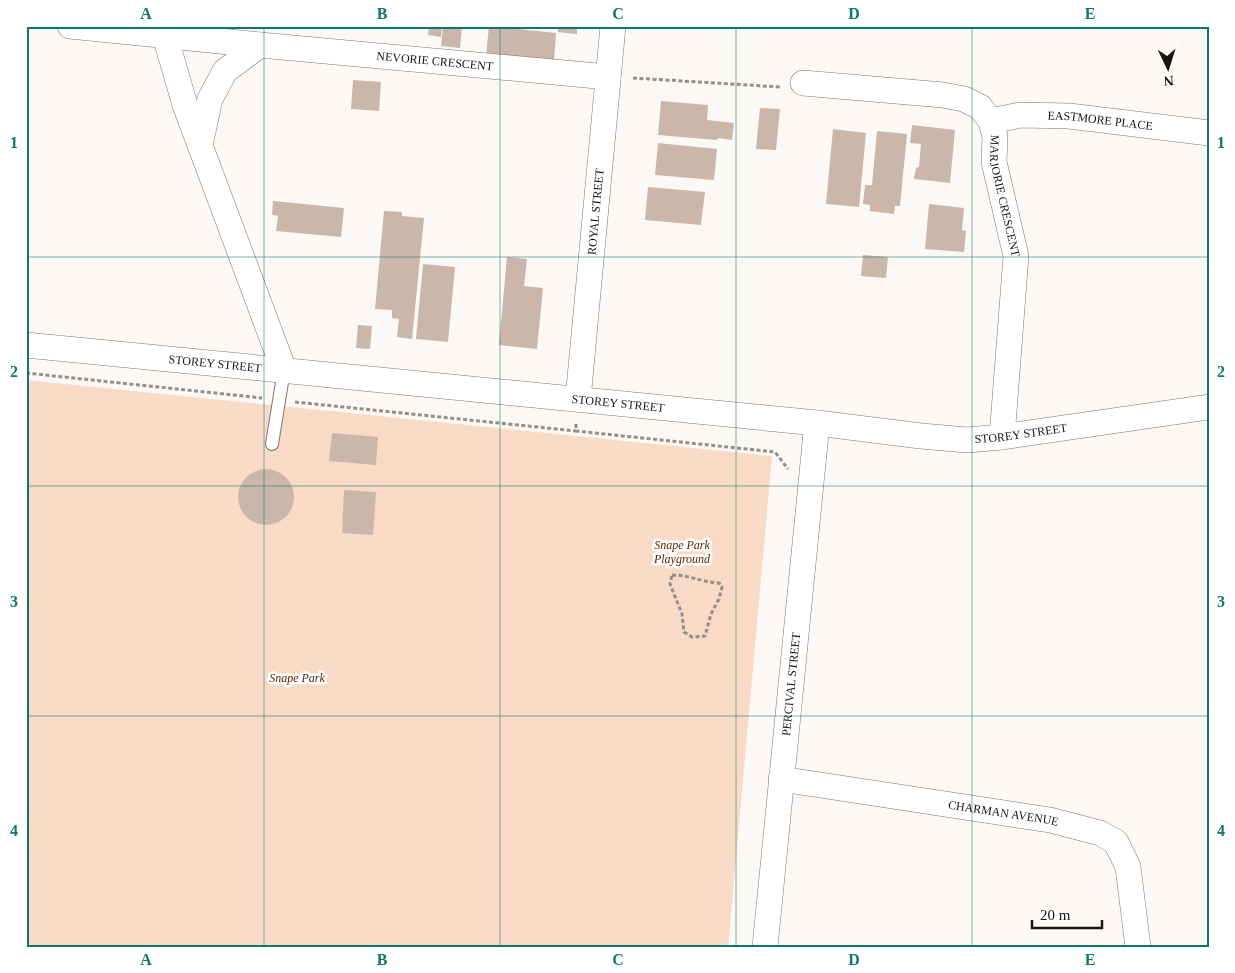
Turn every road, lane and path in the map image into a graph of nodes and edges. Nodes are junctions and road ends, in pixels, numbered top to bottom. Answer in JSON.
{"nodes":[{"id":1,"x":70,"y":26,"type":"edge"},
{"id":2,"x":613,"y":26,"type":"edge"},
{"id":3,"x":165,"y":36,"type":"junction"},
{"id":4,"x":260,"y":45,"type":"junction"},
{"id":5,"x":608,"y":77,"type":"junction"},
{"id":6,"x":806,"y":83,"type":"joint"},
{"id":7,"x":991,"y":121,"type":"junction"},
{"id":8,"x":1209,"y":132,"type":"edge"},
{"id":9,"x":200,"y":145,"type":"junction"},
{"id":10,"x":26,"y":345,"type":"edge"},
{"id":11,"x":284,"y":370,"type":"junction"},
{"id":12,"x":26,"y":373,"type":"edge"},
{"id":13,"x":578,"y":399,"type":"junction"},
{"id":14,"x":279,"y":400,"type":"junction"},
{"id":15,"x":1209,"y":407,"type":"edge"},
{"id":16,"x":817,"y":423,"type":"junction"},
{"id":17,"x":576,"y":431,"type":"junction"},
{"id":18,"x":1002,"y":438,"type":"junction"},
{"id":19,"x":272,"y":444,"type":"dead end"},
{"id":20,"x":789,"y":470,"type":"dead end"},
{"id":21,"x":678,"y":604,"type":"joint"},
{"id":22,"x":781,"y":779,"type":"junction"},
{"id":23,"x":765,"y":947,"type":"edge"},
{"id":24,"x":1138,"y":947,"type":"edge"}],
"edges":[{"from":1,"to":3,"type":"street","name":"NEVORIE CRESCENT"},
{"from":2,"to":5,"type":"street","name":"ROYAL STREET"},
{"from":3,"to":4,"type":"street","name":"NEVORIE CRESCENT"},
{"from":3,"to":9,"type":"street"},
{"from":4,"to":5,"type":"street","name":"NEVORIE CRESCENT"},
{"from":4,"to":9,"type":"street"},
{"from":5,"to":6,"type":"path"},
{"from":5,"to":13,"type":"street","name":"ROYAL STREET"},
{"from":6,"to":7,"type":"street","name":"MARJORIE CRESCENT"},
{"from":7,"to":8,"type":"street","name":"EASTMORE PLACE"},
{"from":7,"to":18,"type":"street","name":"MARJORIE CRESCENT"},
{"from":9,"to":11,"type":"street"},
{"from":10,"to":11,"type":"street","name":"STOREY STREET"},
{"from":11,"to":13,"type":"street","name":"STOREY STREET"},
{"from":11,"to":14,"type":"lane"},
{"from":12,"to":14,"type":"path"},
{"from":13,"to":16,"type":"street","name":"STOREY STREET"},
{"from":13,"to":17,"type":"path"},
{"from":14,"to":17,"type":"path"},
{"from":14,"to":19,"type":"lane"},
{"from":15,"to":18,"type":"street","name":"STOREY STREET"},
{"from":16,"to":18,"type":"street","name":"STOREY STREET"},
{"from":16,"to":22,"type":"street","name":"PERCIVAL STREET"},
{"from":17,"to":20,"type":"path"},
{"from":21,"to":21,"type":"path"},
{"from":22,"to":23,"type":"street","name":"PERCIVAL STREET"},
{"from":22,"to":24,"type":"street","name":"CHARMAN AVENUE"}]}
